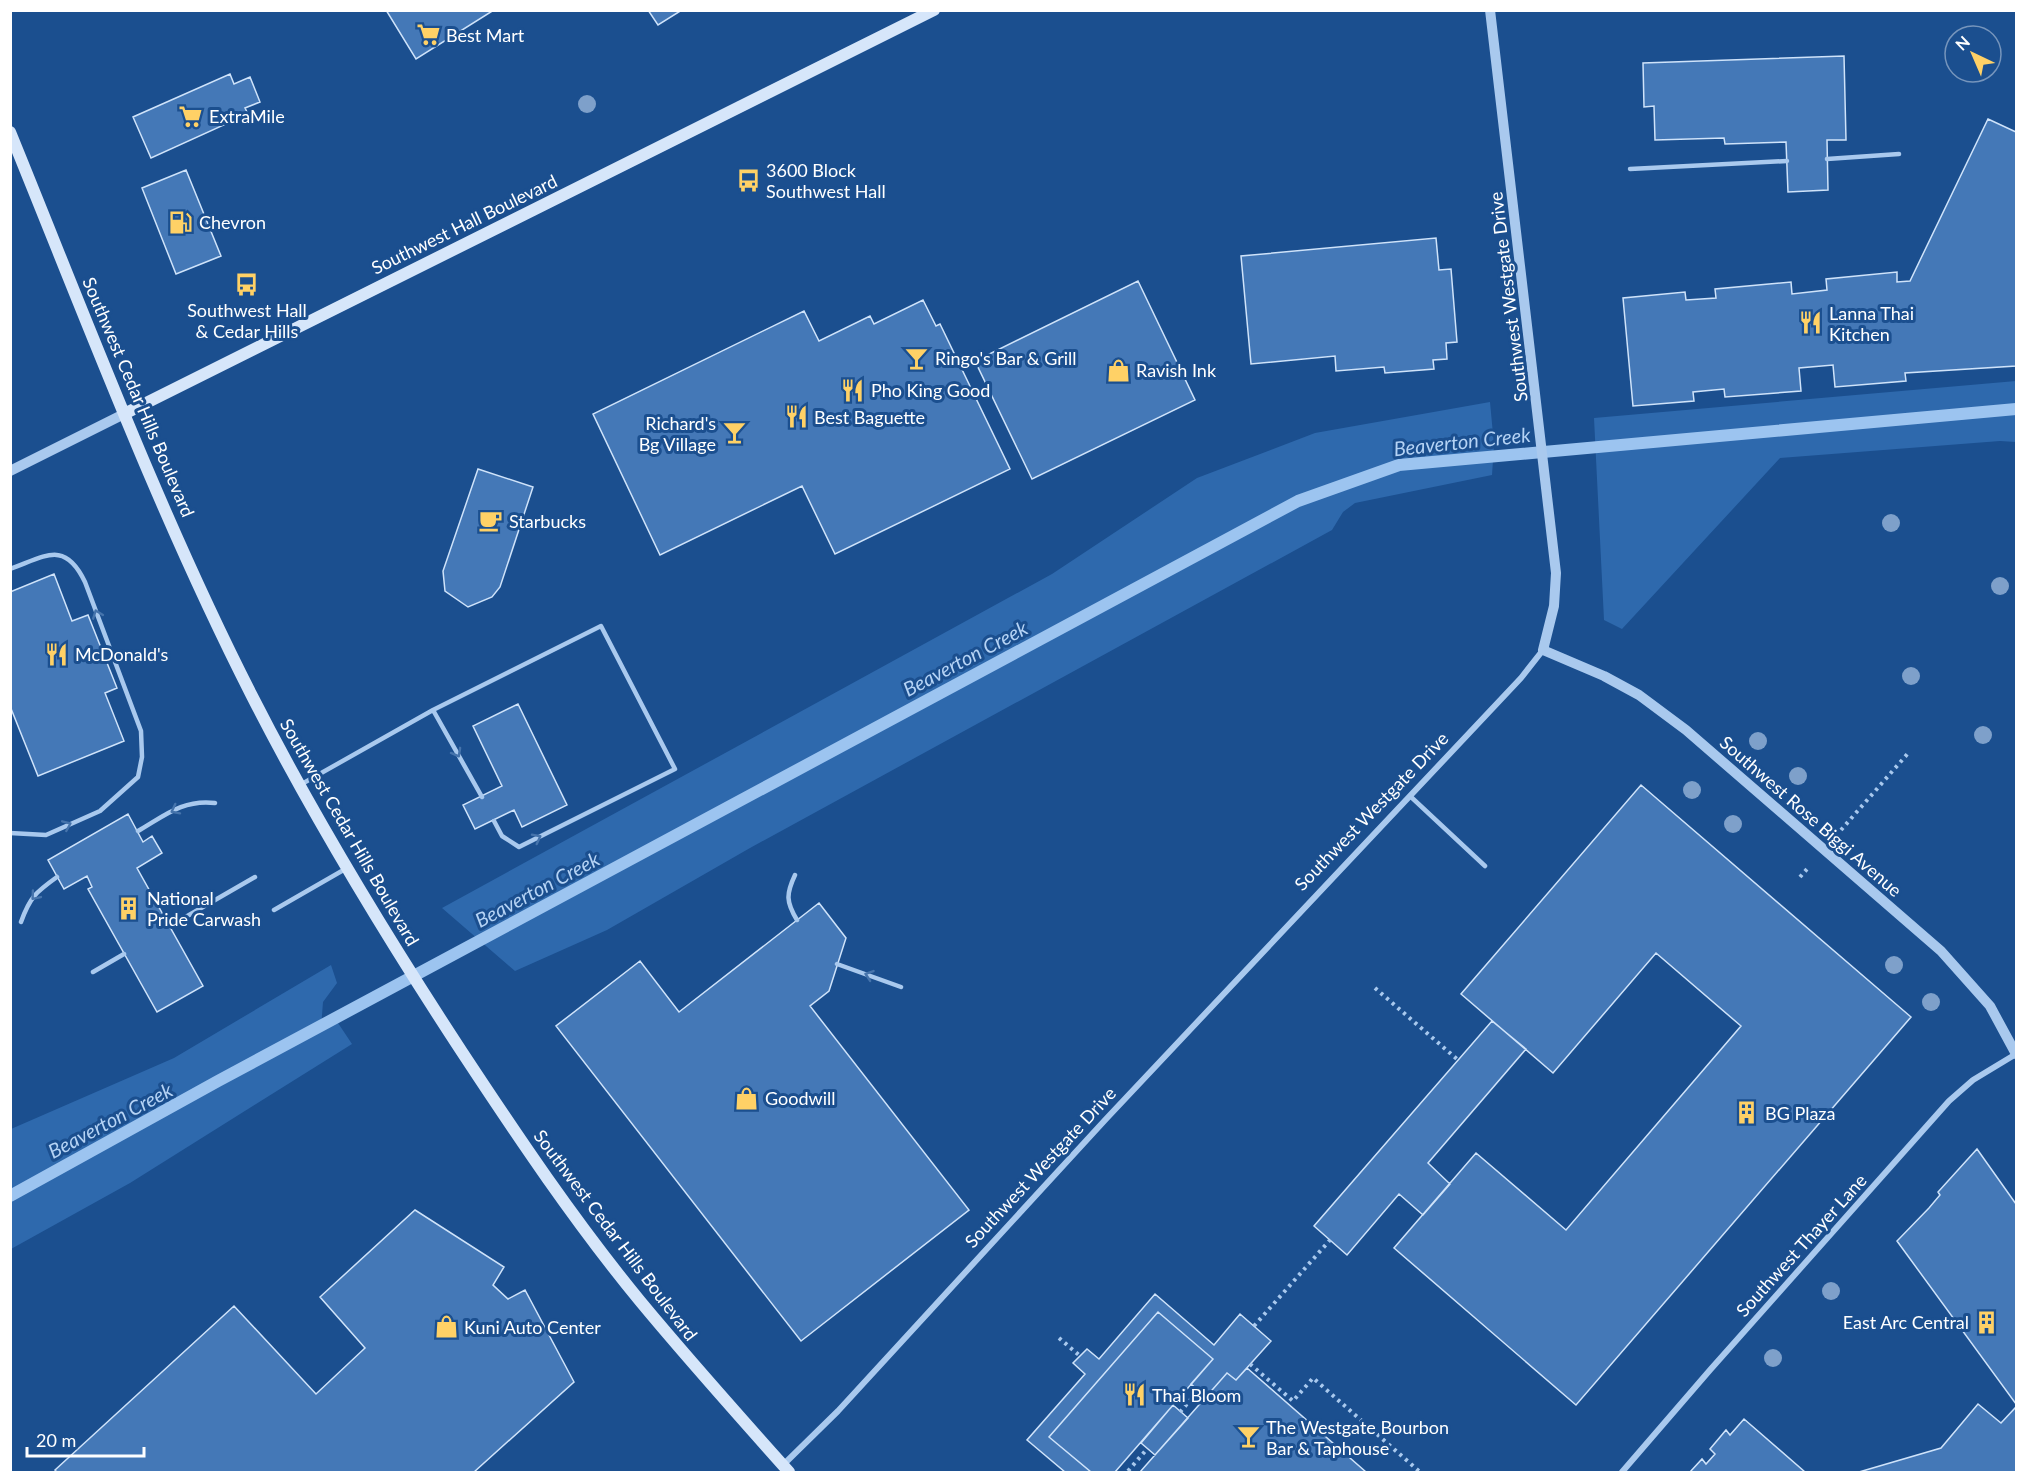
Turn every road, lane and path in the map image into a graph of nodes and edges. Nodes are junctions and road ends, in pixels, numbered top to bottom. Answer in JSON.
{"nodes":[{"id":1,"x":934,"y":10,"type":"edge"},
{"id":2,"x":1490,"y":10,"type":"edge"},
{"id":3,"x":10,"y":132,"type":"edge"},
{"id":4,"x":1899,"y":154,"type":"dead end"},
{"id":5,"x":1827,"y":159,"type":"dead end"},
{"id":6,"x":1787,"y":161,"type":"dead end"},
{"id":7,"x":1630,"y":169,"type":"dead end"},
{"id":8,"x":126,"y":413,"type":"junction"},
{"id":9,"x":10,"y":471,"type":"edge"},
{"id":10,"x":10,"y":569,"type":"edge"},
{"id":11,"x":1543,"y":650,"type":"junction"},
{"id":12,"x":433,"y":710,"type":"junction"},
{"id":13,"x":1910,"y":751,"type":"dead end"},
{"id":14,"x":300,"y":785,"type":"junction"},
{"id":15,"x":482,"y":796,"type":"dead end"},
{"id":16,"x":1410,"y":796,"type":"junction"},
{"id":17,"x":215,"y":803,"type":"dead end"},
{"id":18,"x":494,"y":821,"type":"dead end"},
{"id":19,"x":138,"y":831,"type":"dead end"},
{"id":20,"x":1840,"y":831,"type":"dead end"},
{"id":21,"x":10,"y":833,"type":"edge"},
{"id":22,"x":1485,"y":866,"type":"dead end"},
{"id":23,"x":348,"y":868,"type":"junction"},
{"id":24,"x":1807,"y":869,"type":"dead end"},
{"id":25,"x":795,"y":875,"type":"dead end"},
{"id":26,"x":57,"y":877,"type":"dead end"},
{"id":27,"x":255,"y":877,"type":"dead end"},
{"id":28,"x":1800,"y":877,"type":"dead end"},
{"id":29,"x":274,"y":910,"type":"dead end"},
{"id":30,"x":797,"y":920,"type":"dead end"},
{"id":31,"x":21,"y":922,"type":"dead end"},
{"id":32,"x":170,"y":926,"type":"dead end"},
{"id":33,"x":124,"y":954,"type":"dead end"},
{"id":34,"x":837,"y":964,"type":"dead end"},
{"id":35,"x":93,"y":972,"type":"dead end"},
{"id":36,"x":901,"y":987,"type":"dead end"},
{"id":37,"x":1375,"y":988,"type":"dead end"},
{"id":38,"x":2016,"y":1054,"type":"edge"},
{"id":39,"x":1458,"y":1060,"type":"dead end"},
{"id":40,"x":1330,"y":1240,"type":"dead end"},
{"id":41,"x":1254,"y":1326,"type":"dead end"},
{"id":42,"x":1059,"y":1338,"type":"dead end"},
{"id":43,"x":1080,"y":1356,"type":"dead end"},
{"id":44,"x":1250,"y":1364,"type":"dead end"},
{"id":45,"x":1199,"y":1390,"type":"dead end"},
{"id":46,"x":1180,"y":1412,"type":"dead end"},
{"id":47,"x":1147,"y":1449,"type":"dead end"},
{"id":48,"x":785,"y":1469,"type":"edge"},
{"id":49,"x":1128,"y":1471,"type":"dead end"},
{"id":50,"x":1420,"y":1473,"type":"edge"},
{"id":51,"x":1622,"y":1473,"type":"edge"}],
"edges":[{"from":1,"to":8,"type":"main road","name":"Southwest Hall Boulevard"},
{"from":2,"to":11,"type":"street","name":"Southwest Westgate Drive"},
{"from":3,"to":8,"type":"main road","name":"Southwest Cedar Hills Boulevard"},
{"from":4,"to":5,"type":"lane"},
{"from":6,"to":7,"type":"lane"},
{"from":8,"to":9,"type":"street","name":"Southwest Hall Boulevard"},
{"from":8,"to":14,"type":"main road","name":"Southwest Cedar Hills Boulevard"},
{"from":21,"to":10,"type":"lane","one_way":true},
{"from":11,"to":16,"type":"street","name":"Southwest Westgate Drive"},
{"from":11,"to":38,"type":"street","name":"Southwest Rose Biggi Avenue"},
{"from":12,"to":14,"type":"lane"},
{"from":12,"to":15,"type":"lane","one_way":true},
{"from":18,"to":12,"type":"lane","one_way":true},
{"from":13,"to":20,"type":"path"},
{"from":14,"to":23,"type":"main road","name":"Southwest Cedar Hills Boulevard"},
{"from":16,"to":22,"type":"lane"},
{"from":16,"to":48,"type":"street","name":"Southwest Westgate Drive"},
{"from":17,"to":19,"type":"lane","one_way":true},
{"from":23,"to":29,"type":"lane"},
{"from":23,"to":48,"type":"main road","name":"Southwest Cedar Hills Boulevard"},
{"from":24,"to":28,"type":"path"},
{"from":25,"to":30,"type":"lane"},
{"from":26,"to":31,"type":"lane","one_way":true},
{"from":27,"to":32,"type":"lane"},
{"from":33,"to":35,"type":"lane"},
{"from":36,"to":34,"type":"lane","one_way":true},
{"from":37,"to":39,"type":"path"},
{"from":38,"to":51,"type":"street","name":"Southwest Thayer Lane"},
{"from":40,"to":41,"type":"path"},
{"from":42,"to":43,"type":"path"},
{"from":44,"to":50,"type":"path"},
{"from":45,"to":46,"type":"path"},
{"from":47,"to":49,"type":"path"}]}
